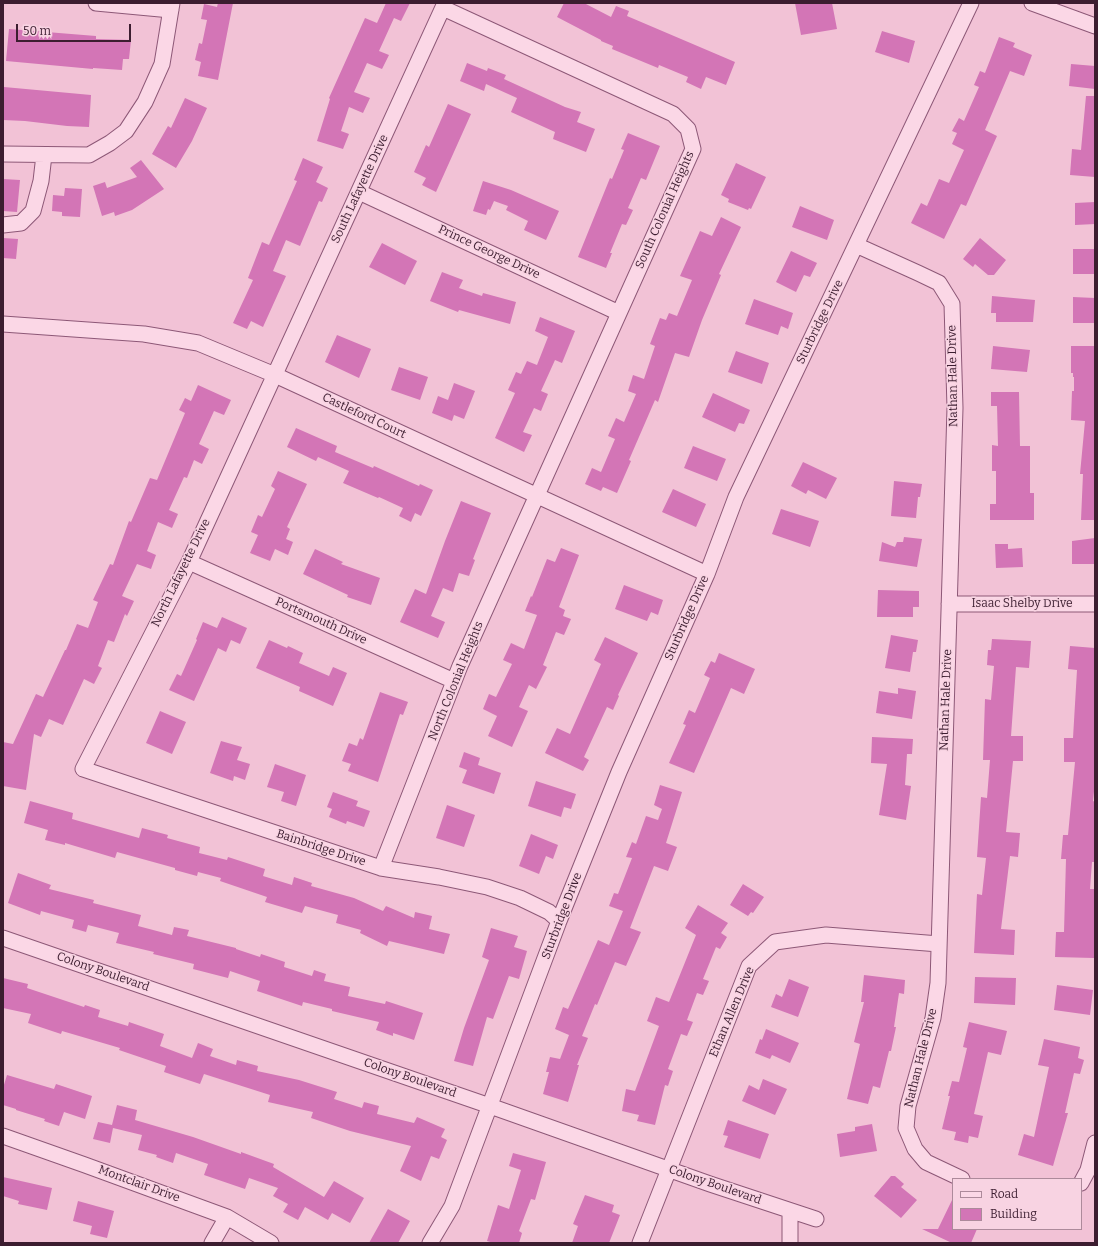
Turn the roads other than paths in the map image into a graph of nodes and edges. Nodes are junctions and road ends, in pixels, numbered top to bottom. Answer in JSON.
{"nodes":[{"id":1,"x":96,"y":3,"type":"edge"},
{"id":2,"x":971,"y":3,"type":"edge"},
{"id":3,"x":1032,"y":3,"type":"edge"},
{"id":4,"x":444,"y":5,"type":"edge"},
{"id":5,"x":171,"y":7,"type":"edge"},
{"id":6,"x":1095,"y":26,"type":"edge"},
{"id":7,"x":3,"y":154,"type":"edge"},
{"id":8,"x":44,"y":155,"type":"junction"},
{"id":9,"x":359,"y":192,"type":"junction"},
{"id":10,"x":3,"y":225,"type":"edge"},
{"id":11,"x":856,"y":245,"type":"junction"},
{"id":12,"x":619,"y":313,"type":"junction"},
{"id":13,"x":3,"y":324,"type":"edge"},
{"id":14,"x":275,"y":375,"type":"junction"},
{"id":15,"x":536,"y":496,"type":"junction"},
{"id":16,"x":188,"y":562,"type":"junction"},
{"id":17,"x":707,"y":574,"type":"junction"},
{"id":18,"x":949,"y":604,"type":"junction"},
{"id":19,"x":1095,"y":604,"type":"edge"},
{"id":20,"x":454,"y":681,"type":"junction"},
{"id":21,"x":83,"y":769,"type":"joint"},
{"id":22,"x":381,"y":868,"type":"junction"},
{"id":23,"x":559,"y":921,"type":"junction"},
{"id":24,"x":3,"y":938,"type":"edge"},
{"id":25,"x":939,"y":944,"type":"junction"},
{"id":26,"x":490,"y":1106,"type":"junction"},
{"id":27,"x":3,"y":1136,"type":"edge"},
{"id":28,"x":1095,"y":1142,"type":"edge"},
{"id":29,"x":669,"y":1168,"type":"junction"},
{"id":30,"x":960,"y":1178,"type":"edge"},
{"id":31,"x":1082,"y":1181,"type":"edge"},
{"id":32,"x":790,"y":1211,"type":"junction"},
{"id":33,"x":227,"y":1217,"type":"junction"},
{"id":34,"x":816,"y":1219,"type":"dead end"},
{"id":35,"x":212,"y":1243,"type":"edge"},
{"id":36,"x":271,"y":1243,"type":"edge"},
{"id":37,"x":430,"y":1243,"type":"edge"},
{"id":38,"x":640,"y":1243,"type":"edge"},
{"id":39,"x":790,"y":1243,"type":"edge"}],
"edges":[{"from":1,"to":5,"type":"street"},
{"from":2,"to":11,"type":"street","name":"Sturbridge Drive"},
{"from":3,"to":6,"type":"street"},
{"from":4,"to":9,"type":"street","name":"South Lafayette Drive"},
{"from":4,"to":12,"type":"street","name":"South Colonial Heights"},
{"from":5,"to":8,"type":"street"},
{"from":7,"to":8,"type":"street"},
{"from":8,"to":10,"type":"street"},
{"from":9,"to":12,"type":"street","name":"Prince George Drive"},
{"from":9,"to":14,"type":"street","name":"South Lafayette Drive"},
{"from":11,"to":17,"type":"street","name":"Sturbridge Drive"},
{"from":11,"to":18,"type":"street","name":"Nathan Hale Drive"},
{"from":12,"to":15,"type":"street","name":"South Colonial Heights"},
{"from":13,"to":14,"type":"street","name":"Castleford Court"},
{"from":14,"to":15,"type":"street","name":"Castleford Court"},
{"from":14,"to":16,"type":"street","name":"North Lafayette Drive"},
{"from":15,"to":17,"type":"street","name":"Castleford Court"},
{"from":15,"to":20,"type":"street","name":"North Colonial Heights"},
{"from":16,"to":20,"type":"street","name":"Portsmouth Drive"},
{"from":16,"to":21,"type":"street","name":"North Lafayette Drive"},
{"from":17,"to":23,"type":"street","name":"Sturbridge Drive"},
{"from":18,"to":19,"type":"street","name":"Isaac Shelby Drive"},
{"from":18,"to":25,"type":"street","name":"Nathan Hale Drive"},
{"from":20,"to":22,"type":"street","name":"North Colonial Heights"},
{"from":21,"to":22,"type":"street","name":"Bainbridge Drive"},
{"from":22,"to":23,"type":"street","name":"Bainbridge Drive"},
{"from":23,"to":26,"type":"street","name":"Sturbridge Drive"},
{"from":24,"to":26,"type":"street","name":"Colony Boulevard"},
{"from":25,"to":29,"type":"street","name":"Ethan Allen Drive"},
{"from":25,"to":30,"type":"street","name":"Nathan Hale Drive"},
{"from":26,"to":29,"type":"street","name":"Colony Boulevard"},
{"from":26,"to":37,"type":"street","name":"Sturbridge Drive"},
{"from":27,"to":33,"type":"street","name":"Montclair Drive"},
{"from":28,"to":31,"type":"street"},
{"from":29,"to":32,"type":"street","name":"Colony Boulevard"},
{"from":29,"to":38,"type":"street","name":"Ethan Allen Drive"},
{"from":32,"to":34,"type":"street","name":"Colony Boulevard"},
{"from":32,"to":39,"type":"street"},
{"from":33,"to":35,"type":"street"},
{"from":33,"to":36,"type":"street","name":"Montclair Drive"}]}
